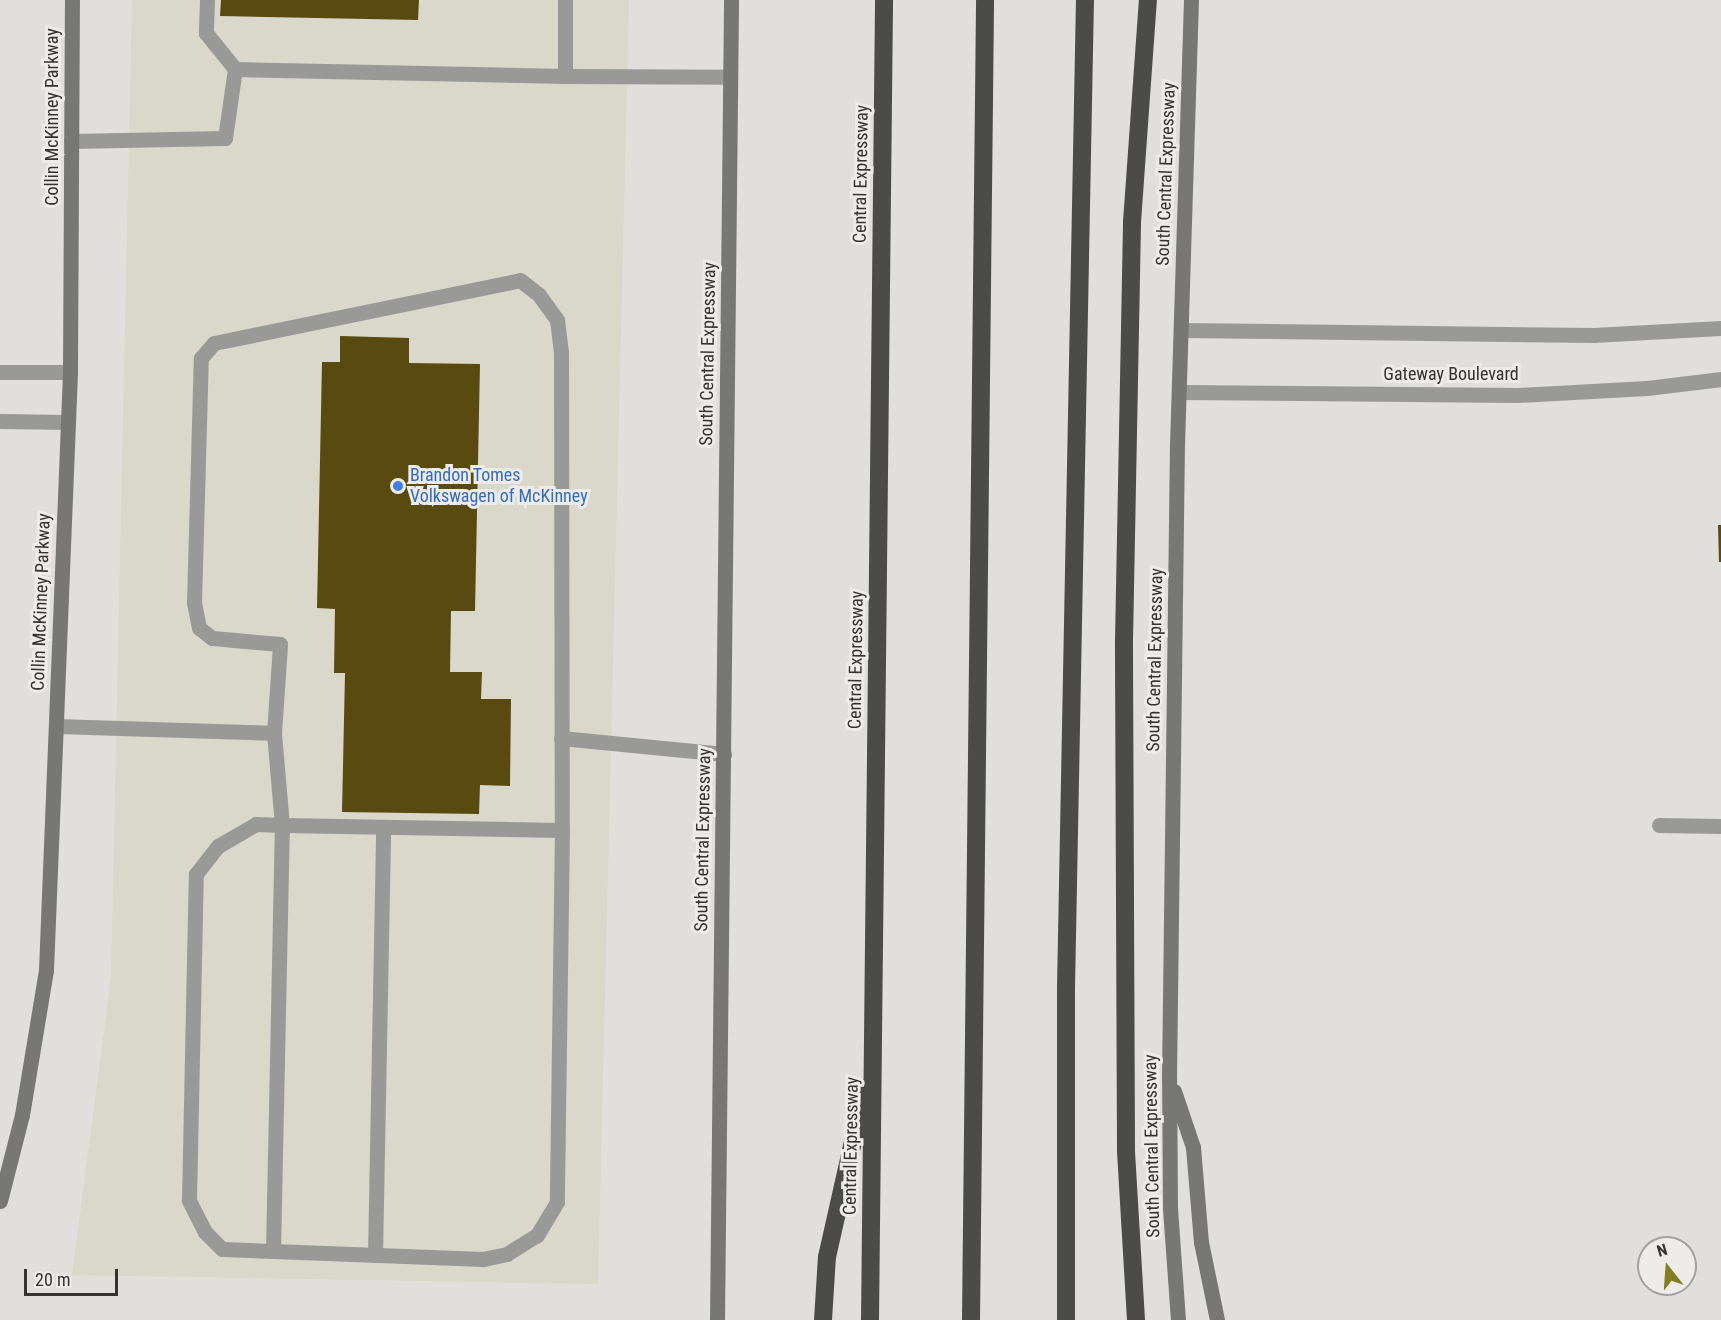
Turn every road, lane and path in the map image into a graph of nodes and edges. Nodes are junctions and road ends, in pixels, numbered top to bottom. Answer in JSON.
{"nodes":[{"id":1,"x":72,"y":0,"type":"edge"},
{"id":2,"x":207,"y":0,"type":"edge"},
{"id":3,"x":565,"y":0,"type":"edge"},
{"id":4,"x":731,"y":0,"type":"edge"},
{"id":5,"x":884,"y":0,"type":"edge"},
{"id":6,"x":985,"y":0,"type":"edge"},
{"id":7,"x":1087,"y":0,"type":"edge"},
{"id":8,"x":1148,"y":0,"type":"edge"},
{"id":9,"x":1191,"y":0,"type":"edge"},
{"id":10,"x":235,"y":69,"type":"junction"},
{"id":11,"x":565,"y":76,"type":"junction"},
{"id":12,"x":730,"y":77,"type":"junction"},
{"id":13,"x":71,"y":141,"type":"junction"},
{"id":14,"x":1721,"y":328,"type":"edge"},
{"id":15,"x":1181,"y":330,"type":"junction"},
{"id":16,"x":0,"y":372,"type":"edge"},
{"id":17,"x":70,"y":372,"type":"junction"},
{"id":18,"x":1721,"y":379,"type":"edge"},
{"id":19,"x":1180,"y":392,"type":"junction"},
{"id":20,"x":0,"y":421,"type":"edge"},
{"id":21,"x":68,"y":422,"type":"junction"},
{"id":22,"x":56,"y":726,"type":"junction"},
{"id":23,"x":274,"y":733,"type":"junction"},
{"id":24,"x":561,"y":738,"type":"junction"},
{"id":25,"x":724,"y":753,"type":"junction"},
{"id":26,"x":282,"y":825,"type":"junction"},
{"id":27,"x":1659,"y":825,"type":"dead end"},
{"id":28,"x":1721,"y":826,"type":"edge"},
{"id":29,"x":383,"y":827,"type":"junction"},
{"id":30,"x":562,"y":830,"type":"junction"},
{"id":31,"x":873,"y":1054,"type":"junction"},
{"id":32,"x":1169,"y":1078,"type":"junction"},
{"id":33,"x":0,"y":1201,"type":"edge"},
{"id":34,"x":273,"y":1251,"type":"junction"},
{"id":35,"x":375,"y":1255,"type":"junction"},
{"id":36,"x":717,"y":1320,"type":"edge"},
{"id":37,"x":823,"y":1320,"type":"edge"},
{"id":38,"x":870,"y":1320,"type":"edge"},
{"id":39,"x":971,"y":1320,"type":"edge"},
{"id":40,"x":1066,"y":1320,"type":"edge"},
{"id":41,"x":1136,"y":1320,"type":"edge"},
{"id":42,"x":1178,"y":1320,"type":"edge"},
{"id":43,"x":1217,"y":1320,"type":"edge"}],
"edges":[{"from":1,"to":13,"type":"main road","name":"Collin McKinney Parkway"},
{"from":2,"to":10,"type":"street"},
{"from":3,"to":11,"type":"street"},
{"from":4,"to":12,"type":"main road","name":"South Central Expressway"},
{"from":5,"to":31,"type":"highway","name":"Central Expressway"},
{"from":6,"to":39,"type":"highway"},
{"from":7,"to":40,"type":"highway"},
{"from":8,"to":41,"type":"highway"},
{"from":9,"to":15,"type":"main road","name":"South Central Expressway"},
{"from":10,"to":11,"type":"street"},
{"from":10,"to":13,"type":"street"},
{"from":11,"to":12,"type":"street"},
{"from":12,"to":25,"type":"main road","name":"South Central Expressway"},
{"from":13,"to":17,"type":"main road","name":"Collin McKinney Parkway"},
{"from":14,"to":15,"type":"street"},
{"from":15,"to":19,"type":"main road","name":"South Central Expressway"},
{"from":16,"to":17,"type":"street"},
{"from":17,"to":21,"type":"main road","name":"Collin McKinney Parkway"},
{"from":18,"to":19,"type":"street","name":"Gateway Boulevard"},
{"from":19,"to":32,"type":"main road","name":"South Central Expressway"},
{"from":20,"to":21,"type":"street"},
{"from":21,"to":22,"type":"main road","name":"Collin McKinney Parkway"},
{"from":22,"to":23,"type":"street"},
{"from":22,"to":33,"type":"main road","name":"Collin McKinney Parkway"},
{"from":23,"to":24,"type":"street"},
{"from":23,"to":26,"type":"street"},
{"from":24,"to":25,"type":"street"},
{"from":24,"to":30,"type":"street"},
{"from":25,"to":36,"type":"main road","name":"South Central Expressway"},
{"from":26,"to":29,"type":"street"},
{"from":26,"to":34,"type":"street"},
{"from":26,"to":34,"type":"street"},
{"from":27,"to":28,"type":"street"},
{"from":29,"to":30,"type":"street"},
{"from":29,"to":35,"type":"street"},
{"from":30,"to":35,"type":"street"},
{"from":31,"to":37,"type":"highway"},
{"from":31,"to":38,"type":"highway","name":"Central Expressway"},
{"from":32,"to":42,"type":"main road","name":"South Central Expressway"},
{"from":32,"to":43,"type":"main road"},
{"from":34,"to":35,"type":"street"}]}
